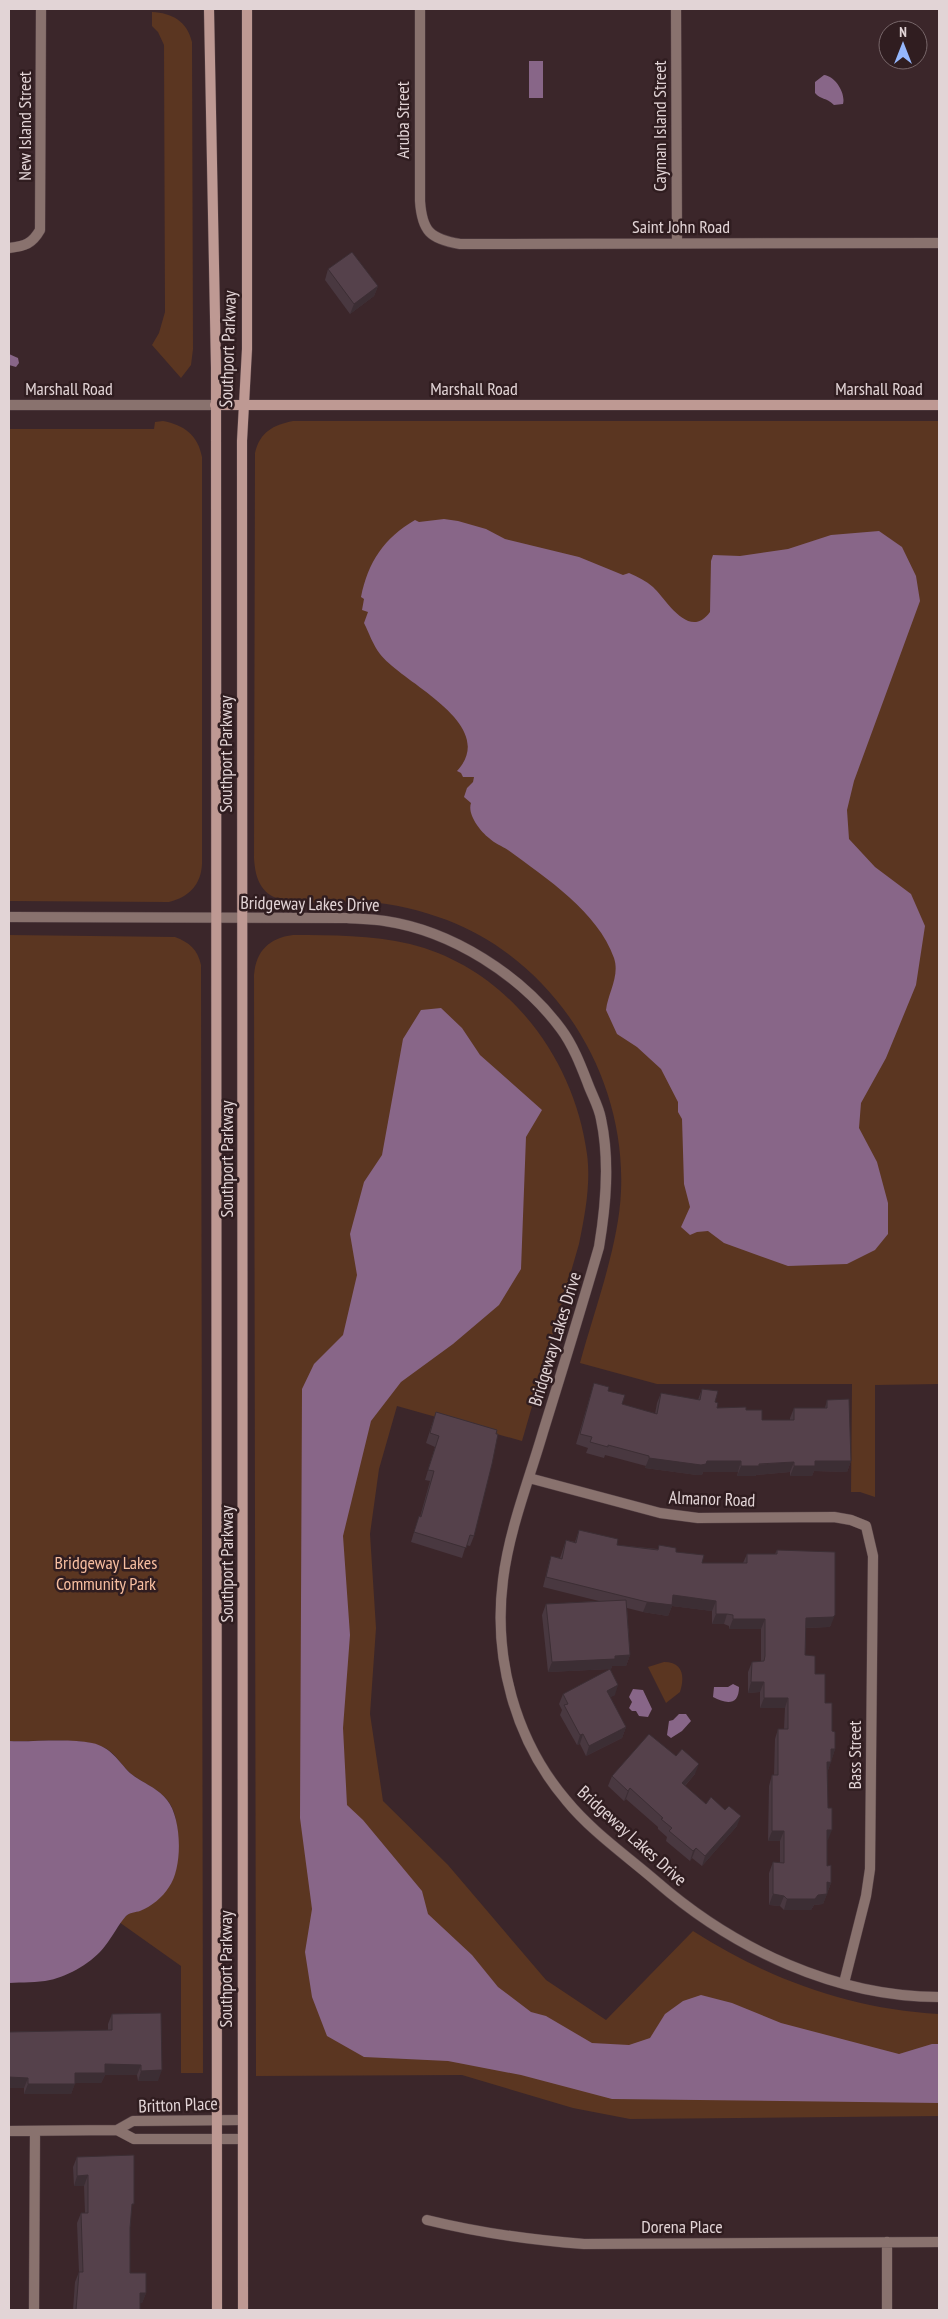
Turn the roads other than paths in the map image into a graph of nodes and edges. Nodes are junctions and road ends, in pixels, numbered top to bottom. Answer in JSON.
{"nodes":[{"id":1,"x":42,"y":9,"type":"edge"},
{"id":2,"x":209,"y":9,"type":"edge"},
{"id":3,"x":247,"y":9,"type":"edge"},
{"id":4,"x":420,"y":9,"type":"edge"},
{"id":5,"x":676,"y":9,"type":"edge"},
{"id":6,"x":426,"y":231,"type":"joint"},
{"id":7,"x":939,"y":242,"type":"edge"},
{"id":8,"x":676,"y":243,"type":"junction"},
{"id":9,"x":9,"y":248,"type":"edge"},
{"id":10,"x":215,"y":404,"type":"junction"},
{"id":11,"x":243,"y":404,"type":"junction"},
{"id":12,"x":9,"y":405,"type":"edge"},
{"id":13,"x":939,"y":405,"type":"edge"},
{"id":14,"x":9,"y":917,"type":"edge"},
{"id":15,"x":243,"y":918,"type":"junction"},
{"id":16,"x":216,"y":919,"type":"junction"},
{"id":17,"x":529,"y":1478,"type":"junction"},
{"id":18,"x":866,"y":1526,"type":"joint"},
{"id":19,"x":844,"y":1983,"type":"junction"},
{"id":20,"x":939,"y":1997,"type":"edge"},
{"id":21,"x":215,"y":2120,"type":"junction"},
{"id":22,"x":242,"y":2120,"type":"junction"},
{"id":23,"x":117,"y":2130,"type":"junction"},
{"id":24,"x":9,"y":2131,"type":"edge"},
{"id":25,"x":35,"y":2131,"type":"junction"},
{"id":26,"x":215,"y":2140,"type":"junction"},
{"id":27,"x":242,"y":2140,"type":"junction"},
{"id":28,"x":427,"y":2220,"type":"dead end"},
{"id":29,"x":887,"y":2242,"type":"junction"},
{"id":30,"x":939,"y":2242,"type":"edge"},
{"id":31,"x":34,"y":2310,"type":"edge"},
{"id":32,"x":216,"y":2310,"type":"edge"},
{"id":33,"x":243,"y":2310,"type":"edge"},
{"id":34,"x":887,"y":2310,"type":"edge"}],
"edges":[{"from":1,"to":9,"type":"street","name":"New Island Street"},
{"from":2,"to":10,"type":"street","name":"Southport Parkway"},
{"from":3,"to":11,"type":"street","name":"Southport Parkway"},
{"from":4,"to":6,"type":"street","name":"Aruba Street"},
{"from":5,"to":8,"type":"street","name":"Cayman Island Street"},
{"from":6,"to":8,"type":"street","name":"Saint John Road"},
{"from":7,"to":8,"type":"street","name":"Saint John Road"},
{"from":10,"to":11,"type":"street","name":"Marshall Road"},
{"from":10,"to":12,"type":"street","name":"Marshall Road"},
{"from":10,"to":16,"type":"street","name":"Southport Parkway"},
{"from":11,"to":13,"type":"street","name":"Marshall Road"},
{"from":11,"to":15,"type":"street","name":"Southport Parkway"},
{"from":14,"to":16,"type":"street","name":"Bridgeway Lakes Drive"},
{"from":15,"to":16,"type":"street","name":"Bridgeway Lakes Drive"},
{"from":15,"to":17,"type":"street","name":"Bridgeway Lakes Drive"},
{"from":15,"to":22,"type":"street","name":"Southport Parkway"},
{"from":16,"to":21,"type":"street","name":"Southport Parkway"},
{"from":17,"to":18,"type":"street","name":"Almanor Road"},
{"from":17,"to":19,"type":"street","name":"Bridgeway Lakes Drive"},
{"from":18,"to":19,"type":"street","name":"Bass Street"},
{"from":19,"to":20,"type":"street","name":"Bridgeway Lakes Drive"},
{"from":21,"to":22,"type":"street","name":"Britton Place"},
{"from":21,"to":23,"type":"street","name":"Britton Place"},
{"from":21,"to":26,"type":"street","name":"Southport Parkway"},
{"from":22,"to":27,"type":"street","name":"Southport Parkway"},
{"from":23,"to":25,"type":"street","name":"Britton Place"},
{"from":23,"to":26,"type":"street","name":"Britton Place"},
{"from":24,"to":25,"type":"street","name":"Britton Place"},
{"from":25,"to":31,"type":"street"},
{"from":26,"to":27,"type":"street","name":"Britton Place"},
{"from":26,"to":32,"type":"street","name":"Southport Parkway"},
{"from":27,"to":33,"type":"street","name":"Southport Parkway"},
{"from":28,"to":29,"type":"street","name":"Dorena Place"},
{"from":29,"to":30,"type":"street","name":"Dorena Place"},
{"from":29,"to":34,"type":"street"}]}
